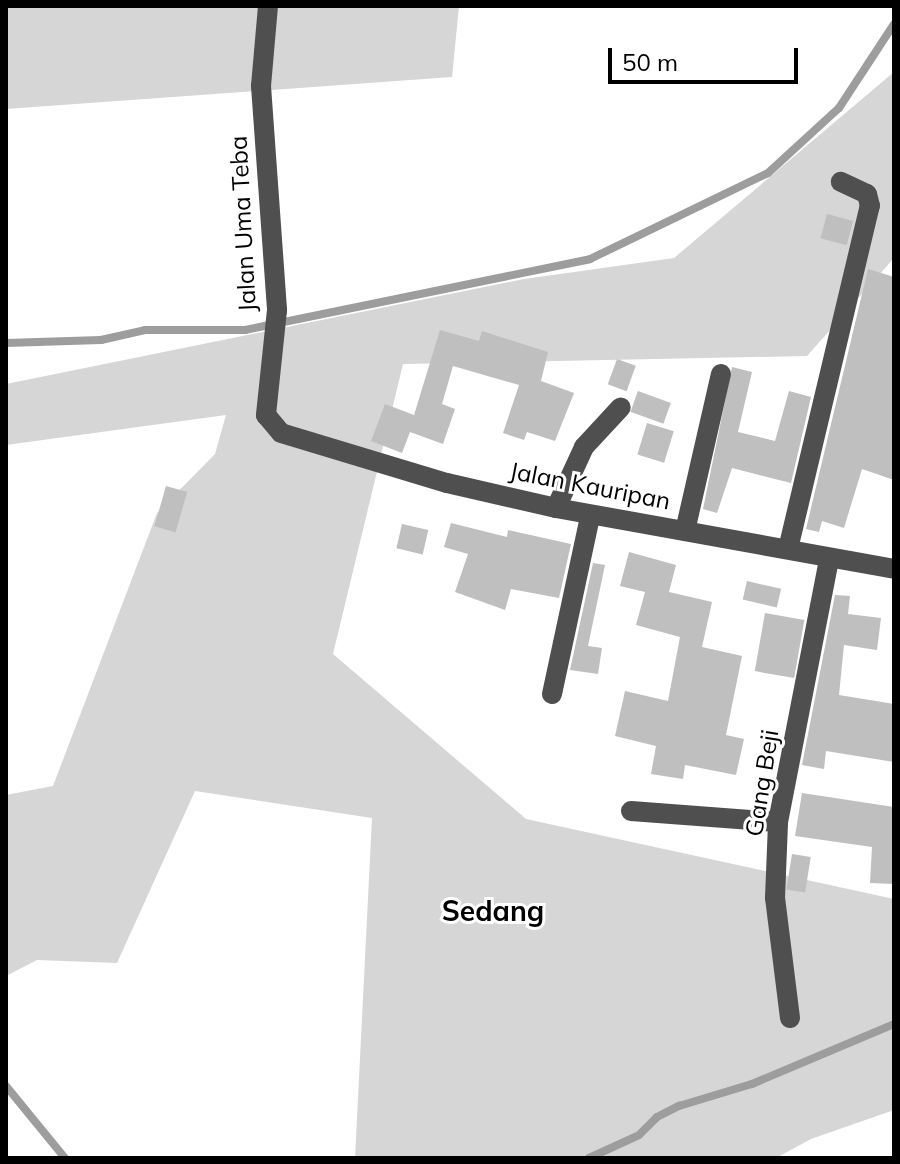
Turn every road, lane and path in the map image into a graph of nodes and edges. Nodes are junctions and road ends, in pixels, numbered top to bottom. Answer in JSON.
{"nodes":[{"id":1,"x":268,"y":6,"type":"edge"},
{"id":2,"x":841,"y":182,"type":"dead end"},
{"id":3,"x":721,"y":374,"type":"dead end"},
{"id":4,"x":621,"y":407,"type":"dead end"},
{"id":5,"x":281,"y":433,"type":"joint"},
{"id":6,"x":556,"y":508,"type":"junction"},
{"id":7,"x":590,"y":516,"type":"junction"},
{"id":8,"x":685,"y":531,"type":"junction"},
{"id":9,"x":788,"y":549,"type":"junction"},
{"id":10,"x":829,"y":559,"type":"junction"},
{"id":11,"x":894,"y":569,"type":"edge"},
{"id":12,"x":552,"y":694,"type":"dead end"},
{"id":13,"x":631,"y":811,"type":"dead end"},
{"id":14,"x":778,"y":822,"type":"junction"},
{"id":15,"x":790,"y":1018,"type":"dead end"}],
"edges":[{"from":1,"to":5,"type":"street","name":"Jalan Uma Teba"},
{"from":2,"to":9,"type":"street"},
{"from":3,"to":8,"type":"street"},
{"from":4,"to":6,"type":"street"},
{"from":5,"to":6,"type":"street","name":"Jalan Kauripan"},
{"from":6,"to":7,"type":"street","name":"Jalan Kauripan"},
{"from":7,"to":8,"type":"street","name":"Jalan Kauripan"},
{"from":7,"to":12,"type":"street"},
{"from":8,"to":9,"type":"street","name":"Jalan Kauripan"},
{"from":9,"to":10,"type":"street","name":"Jalan Kauripan"},
{"from":10,"to":11,"type":"street","name":"Jalan Kauripan"},
{"from":10,"to":14,"type":"street","name":"Gang Beji"},
{"from":13,"to":14,"type":"street"},
{"from":14,"to":15,"type":"street","name":"Gang Beji"}]}
